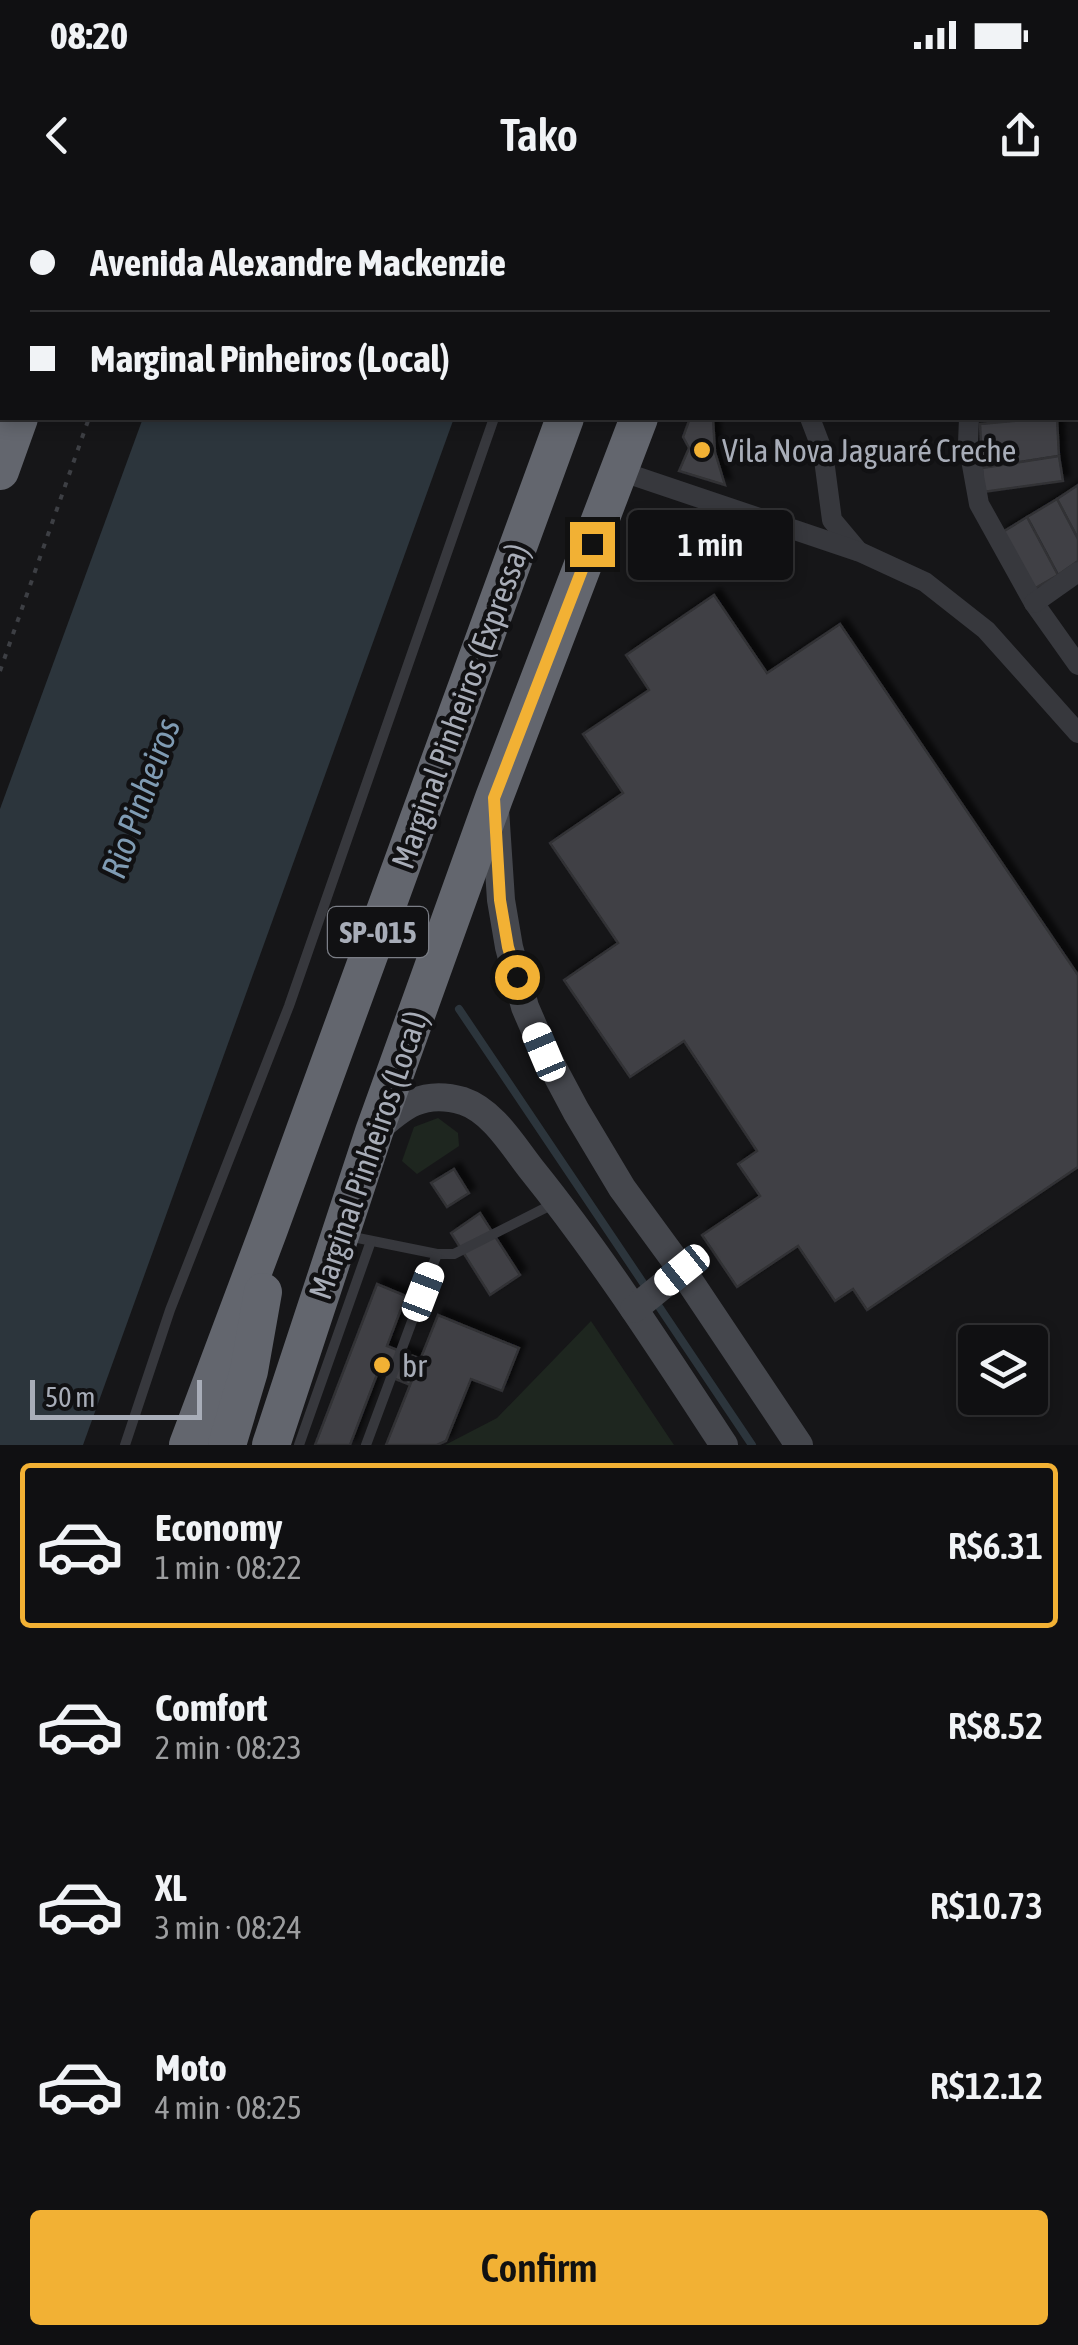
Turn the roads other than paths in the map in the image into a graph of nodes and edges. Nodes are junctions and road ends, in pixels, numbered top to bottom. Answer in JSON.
{"nodes":[{"id":1,"x":18,"y":420,"type":"edge"},
{"id":2,"x":493,"y":420,"type":"edge"},
{"id":3,"x":564,"y":420,"type":"edge"},
{"id":4,"x":638,"y":420,"type":"edge"},
{"id":5,"x":811,"y":420,"type":"edge"},
{"id":6,"x":969,"y":420,"type":"edge"},
{"id":7,"x":0,"y":471,"type":"edge"},
{"id":8,"x":620,"y":471,"type":"junction"},
{"id":9,"x":860,"y":552,"type":"junction"},
{"id":10,"x":1078,"y":572,"type":"edge"},
{"id":11,"x":1034,"y":603,"type":"junction"},
{"id":12,"x":1078,"y":665,"type":"edge"},
{"id":13,"x":1078,"y":733,"type":"edge"},
{"id":14,"x":494,"y":798,"type":"junction"},
{"id":15,"x":374,"y":1132,"type":"junction"},
{"id":16,"x":558,"y":1202,"type":"junction"},
{"id":17,"x":269,"y":1229,"type":"junction"},
{"id":18,"x":356,"y":1237,"type":"junction"},
{"id":19,"x":437,"y":1254,"type":"junction"},
{"id":20,"x":682,"y":1270,"type":"junction"},
{"id":21,"x":634,"y":1309,"type":"junction"},
{"id":22,"x":125,"y":1445,"type":"edge"},
{"id":23,"x":188,"y":1445,"type":"edge"},
{"id":24,"x":227,"y":1445,"type":"edge"},
{"id":25,"x":271,"y":1445,"type":"edge"},
{"id":26,"x":299,"y":1445,"type":"edge"},
{"id":27,"x":366,"y":1445,"type":"edge"},
{"id":28,"x":724,"y":1445,"type":"edge"},
{"id":29,"x":799,"y":1445,"type":"edge"}],
"edges":[{"from":1,"to":7,"type":"highway"},
{"from":2,"to":22,"type":"lane"},
{"from":3,"to":17,"type":"highway","name":"Marginal Pinheiros (Expressa)","number":"SP-015"},
{"from":4,"to":8,"type":"highway","name":"Marginal Pinheiros (Local)"},
{"from":5,"to":9,"type":"street"},
{"from":6,"to":11,"type":"street"},
{"from":8,"to":9,"type":"street"},
{"from":8,"to":14,"type":"highway","name":"Marginal Pinheiros (Local)"},
{"from":9,"to":13,"type":"street"},
{"from":10,"to":11,"type":"street"},
{"from":11,"to":12,"type":"street"},
{"from":14,"to":15,"type":"highway","name":"Marginal Pinheiros (Local)"},
{"from":14,"to":20,"type":"street"},
{"from":15,"to":16,"type":"street"},
{"from":15,"to":18,"type":"highway","name":"Marginal Pinheiros (Local)"},
{"from":16,"to":19,"type":"lane"},
{"from":16,"to":21,"type":"street"},
{"from":17,"to":23,"type":"highway","name":"Marginal Pinheiros (Expressa)","number":"SP-015"},
{"from":17,"to":24,"type":"highway"},
{"from":18,"to":19,"type":"lane"},
{"from":18,"to":25,"type":"highway","name":"Marginal Pinheiros (Local)"},
{"from":18,"to":26,"type":"lane"},
{"from":19,"to":27,"type":"lane"},
{"from":20,"to":21,"type":"street"},
{"from":20,"to":29,"type":"street"},
{"from":21,"to":28,"type":"street"}]}
